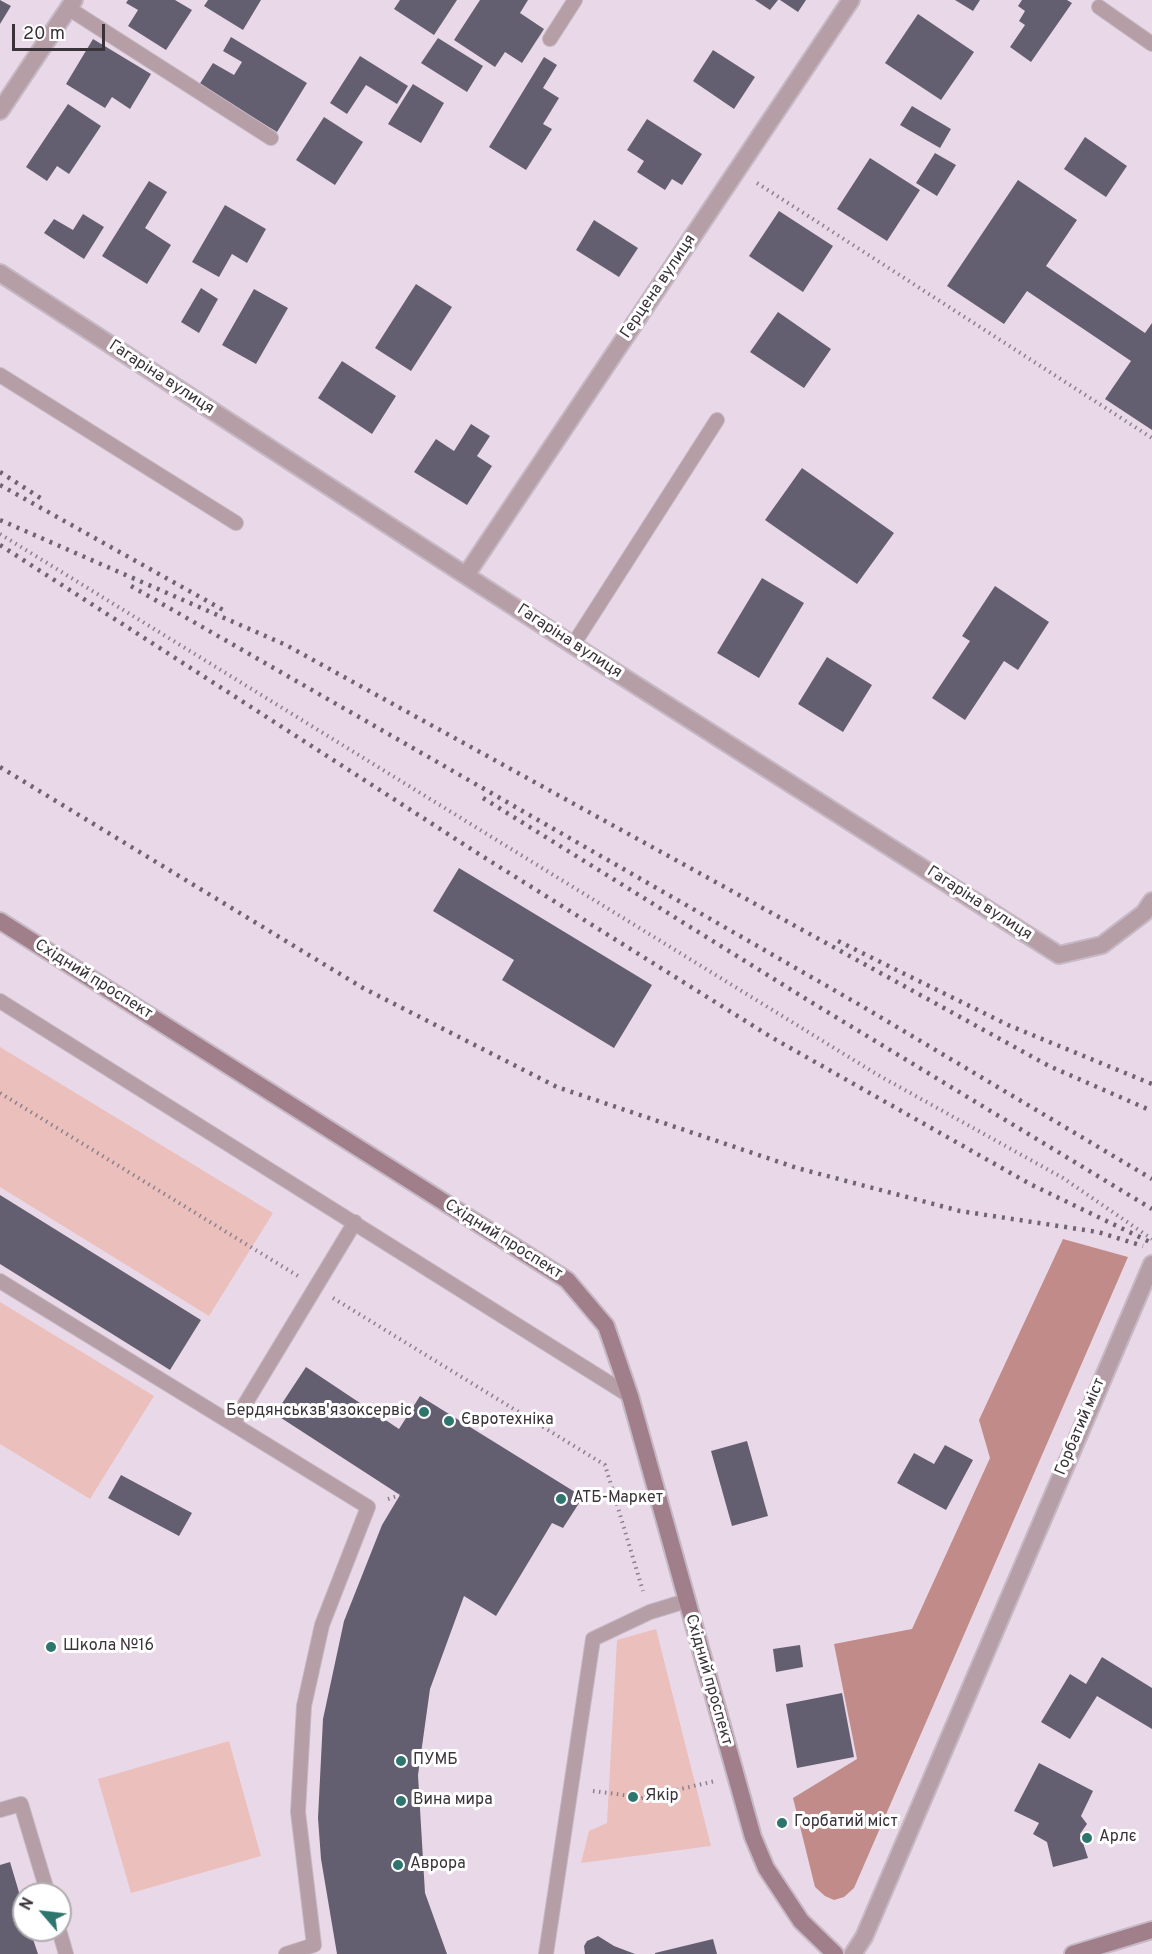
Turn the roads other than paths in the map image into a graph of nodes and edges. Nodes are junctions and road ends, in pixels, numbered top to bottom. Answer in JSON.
{"nodes":[{"id":1,"x":575,"y":0,"type":"edge"},
{"id":2,"x":852,"y":0,"type":"edge"},
{"id":3,"x":71,"y":4,"type":"edge"},
{"id":4,"x":1099,"y":7,"type":"dead end"},
{"id":5,"x":550,"y":39,"type":"dead end"},
{"id":6,"x":1152,"y":44,"type":"edge"},
{"id":7,"x":0,"y":111,"type":"edge"},
{"id":8,"x":271,"y":138,"type":"dead end"},
{"id":9,"x":0,"y":273,"type":"edge"},
{"id":10,"x":0,"y":375,"type":"edge"},
{"id":11,"x":717,"y":420,"type":"dead end"},
{"id":12,"x":236,"y":523,"type":"dead end"},
{"id":13,"x":466,"y":575,"type":"junction"},
{"id":14,"x":573,"y":645,"type":"junction"},
{"id":15,"x":1148,"y":907,"type":"edge"},
{"id":16,"x":0,"y":921,"type":"edge"},
{"id":17,"x":0,"y":1001,"type":"edge"},
{"id":18,"x":355,"y":1222,"type":"junction"},
{"id":19,"x":1152,"y":1264,"type":"edge"},
{"id":20,"x":0,"y":1281,"type":"edge"},
{"id":21,"x":630,"y":1396,"type":"junction"},
{"id":22,"x":233,"y":1424,"type":"junction"},
{"id":23,"x":686,"y":1601,"type":"junction"},
{"id":24,"x":0,"y":1810,"type":"edge"},
{"id":25,"x":44,"y":1882,"type":"edge"},
{"id":26,"x":1152,"y":1930,"type":"edge"},
{"id":27,"x":286,"y":1954,"type":"edge"},
{"id":28,"x":546,"y":1954,"type":"edge"},
{"id":29,"x":835,"y":1954,"type":"edge"},
{"id":30,"x":853,"y":1954,"type":"edge"},
{"id":31,"x":1073,"y":1954,"type":"edge"}],
"edges":[{"from":1,"to":5,"type":"lane"},
{"from":2,"to":13,"type":"street","name":"Герцена вулиця"},
{"from":3,"to":7,"type":"street"},
{"from":3,"to":8,"type":"lane"},
{"from":4,"to":6,"type":"lane"},
{"from":9,"to":13,"type":"street","name":"Гагаріна вулиця"},
{"from":10,"to":12,"type":"lane"},
{"from":11,"to":14,"type":"lane"},
{"from":13,"to":14,"type":"street","name":"Гагаріна вулиця"},
{"from":14,"to":15,"type":"street","name":"Гагаріна вулиця"},
{"from":16,"to":21,"type":"main road","name":"Східний проспект"},
{"from":17,"to":18,"type":"lane"},
{"from":18,"to":21,"type":"lane"},
{"from":18,"to":22,"type":"lane"},
{"from":19,"to":30,"type":"street","name":"Горбатий міст"},
{"from":20,"to":22,"type":"lane"},
{"from":21,"to":23,"type":"main road","name":"Східний проспект"},
{"from":22,"to":27,"type":"lane"},
{"from":23,"to":28,"type":"lane"},
{"from":23,"to":29,"type":"main road","name":"Східний проспект"},
{"from":24,"to":25,"type":"lane"},
{"from":26,"to":31,"type":"main road"}]}
